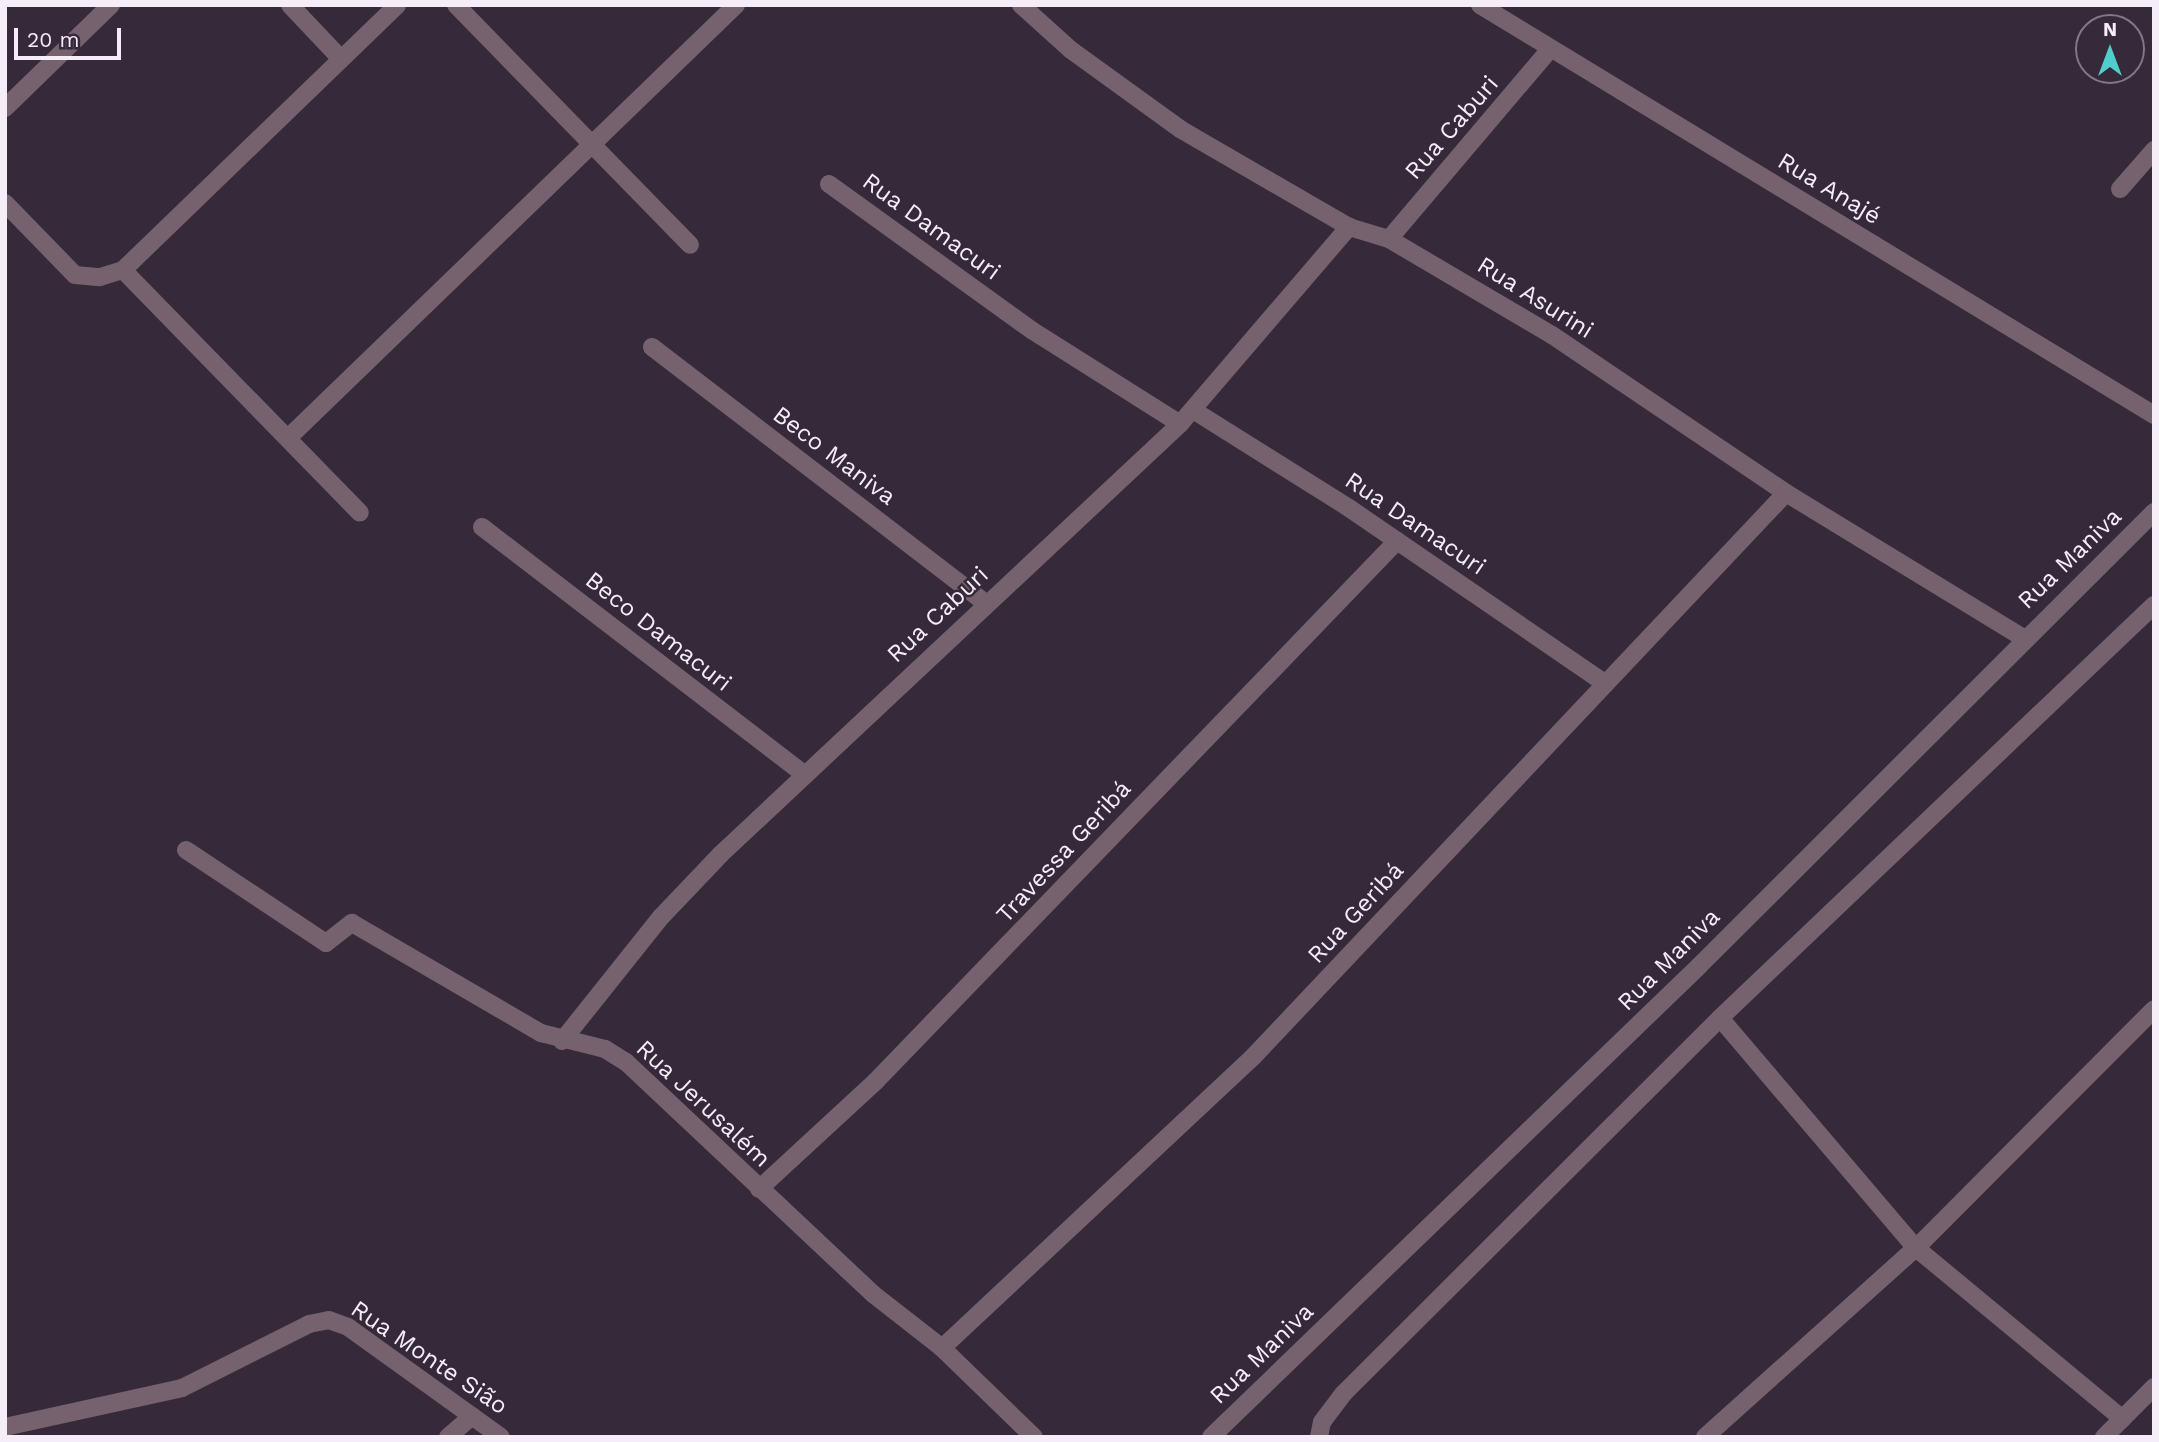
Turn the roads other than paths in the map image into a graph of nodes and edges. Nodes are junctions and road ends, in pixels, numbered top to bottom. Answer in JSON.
{"nodes":[{"id":1,"x":111,"y":5,"type":"edge"},
{"id":2,"x":290,"y":5,"type":"edge"},
{"id":3,"x":397,"y":5,"type":"edge"},
{"id":4,"x":456,"y":5,"type":"edge"},
{"id":5,"x":736,"y":5,"type":"edge"},
{"id":6,"x":1021,"y":5,"type":"edge"},
{"id":7,"x":1480,"y":5,"type":"edge"},
{"id":8,"x":1550,"y":49,"type":"junction"},
{"id":9,"x":341,"y":59,"type":"junction"},
{"id":10,"x":5,"y":108,"type":"edge"},
{"id":11,"x":591,"y":145,"type":"junction"},
{"id":12,"x":2154,"y":150,"type":"edge"},
{"id":13,"x":829,"y":184,"type":"dead end"},
{"id":14,"x":2120,"y":189,"type":"dead end"},
{"id":15,"x":5,"y":203,"type":"edge"},
{"id":16,"x":1349,"y":227,"type":"junction"},
{"id":17,"x":1389,"y":239,"type":"junction"},
{"id":18,"x":690,"y":245,"type":"dead end"},
{"id":19,"x":123,"y":270,"type":"junction"},
{"id":20,"x":652,"y":347,"type":"dead end"},
{"id":21,"x":1193,"y":410,"type":"junction"},
{"id":22,"x":2154,"y":415,"type":"edge"},
{"id":23,"x":1180,"y":424,"type":"junction"},
{"id":24,"x":288,"y":438,"type":"junction"},
{"id":25,"x":1786,"y":493,"type":"junction"},
{"id":26,"x":2154,"y":512,"type":"edge"},
{"id":27,"x":360,"y":513,"type":"dead end"},
{"id":28,"x":482,"y":527,"type":"dead end"},
{"id":29,"x":1397,"y":541,"type":"junction"},
{"id":30,"x":986,"y":603,"type":"junction"},
{"id":31,"x":2154,"y":605,"type":"edge"},
{"id":32,"x":2024,"y":638,"type":"junction"},
{"id":33,"x":1606,"y":684,"type":"junction"},
{"id":34,"x":805,"y":775,"type":"junction"},
{"id":35,"x":186,"y":850,"type":"dead end"},
{"id":36,"x":2154,"y":1009,"type":"edge"},
{"id":37,"x":1720,"y":1018,"type":"junction"},
{"id":38,"x":562,"y":1041,"type":"junction"},
{"id":39,"x":759,"y":1189,"type":"junction"},
{"id":40,"x":1916,"y":1248,"type":"junction"},
{"id":41,"x":942,"y":1348,"type":"junction"},
{"id":42,"x":2154,"y":1387,"type":"edge"},
{"id":43,"x":472,"y":1416,"type":"junction"},
{"id":44,"x":2123,"y":1419,"type":"junction"},
{"id":45,"x":5,"y":1427,"type":"edge"},
{"id":46,"x":448,"y":1437,"type":"edge"},
{"id":47,"x":501,"y":1437,"type":"edge"},
{"id":48,"x":1034,"y":1437,"type":"edge"},
{"id":49,"x":1211,"y":1437,"type":"edge"},
{"id":50,"x":1320,"y":1437,"type":"edge"},
{"id":51,"x":1705,"y":1437,"type":"edge"},
{"id":52,"x":2104,"y":1437,"type":"edge"}],
"edges":[{"from":1,"to":10,"type":"street"},
{"from":2,"to":9,"type":"street"},
{"from":3,"to":9,"type":"street"},
{"from":4,"to":11,"type":"street"},
{"from":5,"to":11,"type":"street"},
{"from":6,"to":16,"type":"street","name":"Rua Asurini"},
{"from":7,"to":8,"type":"street","name":"Rua Anajé"},
{"from":8,"to":17,"type":"street","name":"Rua Caburi"},
{"from":8,"to":22,"type":"street","name":"Rua Anajé"},
{"from":9,"to":19,"type":"street"},
{"from":11,"to":18,"type":"street"},
{"from":11,"to":24,"type":"street"},
{"from":12,"to":14,"type":"street"},
{"from":13,"to":23,"type":"street","name":"Rua Damacuri"},
{"from":15,"to":19,"type":"street"},
{"from":16,"to":17,"type":"street","name":"Rua Asurini"},
{"from":16,"to":21,"type":"street","name":"Rua Caburi"},
{"from":17,"to":25,"type":"street","name":"Rua Asurini"},
{"from":19,"to":24,"type":"street"},
{"from":20,"to":30,"type":"street","name":"Beco Maniva"},
{"from":21,"to":23,"type":"street","name":"Rua Caburi"},
{"from":21,"to":29,"type":"street","name":"Rua Damacuri"},
{"from":23,"to":30,"type":"street","name":"Rua Caburi"},
{"from":24,"to":27,"type":"street"},
{"from":25,"to":32,"type":"street","name":"Rua Asurini"},
{"from":25,"to":33,"type":"street","name":"Rua Geribá"},
{"from":26,"to":32,"type":"street","name":"Rua Maniva"},
{"from":28,"to":34,"type":"street","name":"Beco Damacuri"},
{"from":29,"to":33,"type":"street","name":"Rua Damacuri"},
{"from":29,"to":39,"type":"street","name":"Travessa Geribá"},
{"from":30,"to":34,"type":"street","name":"Rua Caburi"},
{"from":31,"to":37,"type":"street"},
{"from":32,"to":49,"type":"street","name":"Rua Maniva"},
{"from":33,"to":41,"type":"street","name":"Rua Geribá"},
{"from":34,"to":38,"type":"street","name":"Rua Caburi"},
{"from":35,"to":38,"type":"street","name":"Rua Jerusalém"},
{"from":36,"to":40,"type":"street"},
{"from":37,"to":40,"type":"street"},
{"from":37,"to":50,"type":"street"},
{"from":38,"to":39,"type":"street","name":"Rua Jerusalém"},
{"from":39,"to":41,"type":"street","name":"Rua Jerusalém"},
{"from":40,"to":44,"type":"street"},
{"from":40,"to":51,"type":"street"},
{"from":41,"to":48,"type":"street","name":"Rua Jerusalém"},
{"from":42,"to":44,"type":"street"},
{"from":43,"to":45,"type":"street","name":"Rua Monte Sião"},
{"from":43,"to":46,"type":"street"},
{"from":43,"to":47,"type":"street","name":"Rua Monte Sião"},
{"from":44,"to":52,"type":"street"}]}
